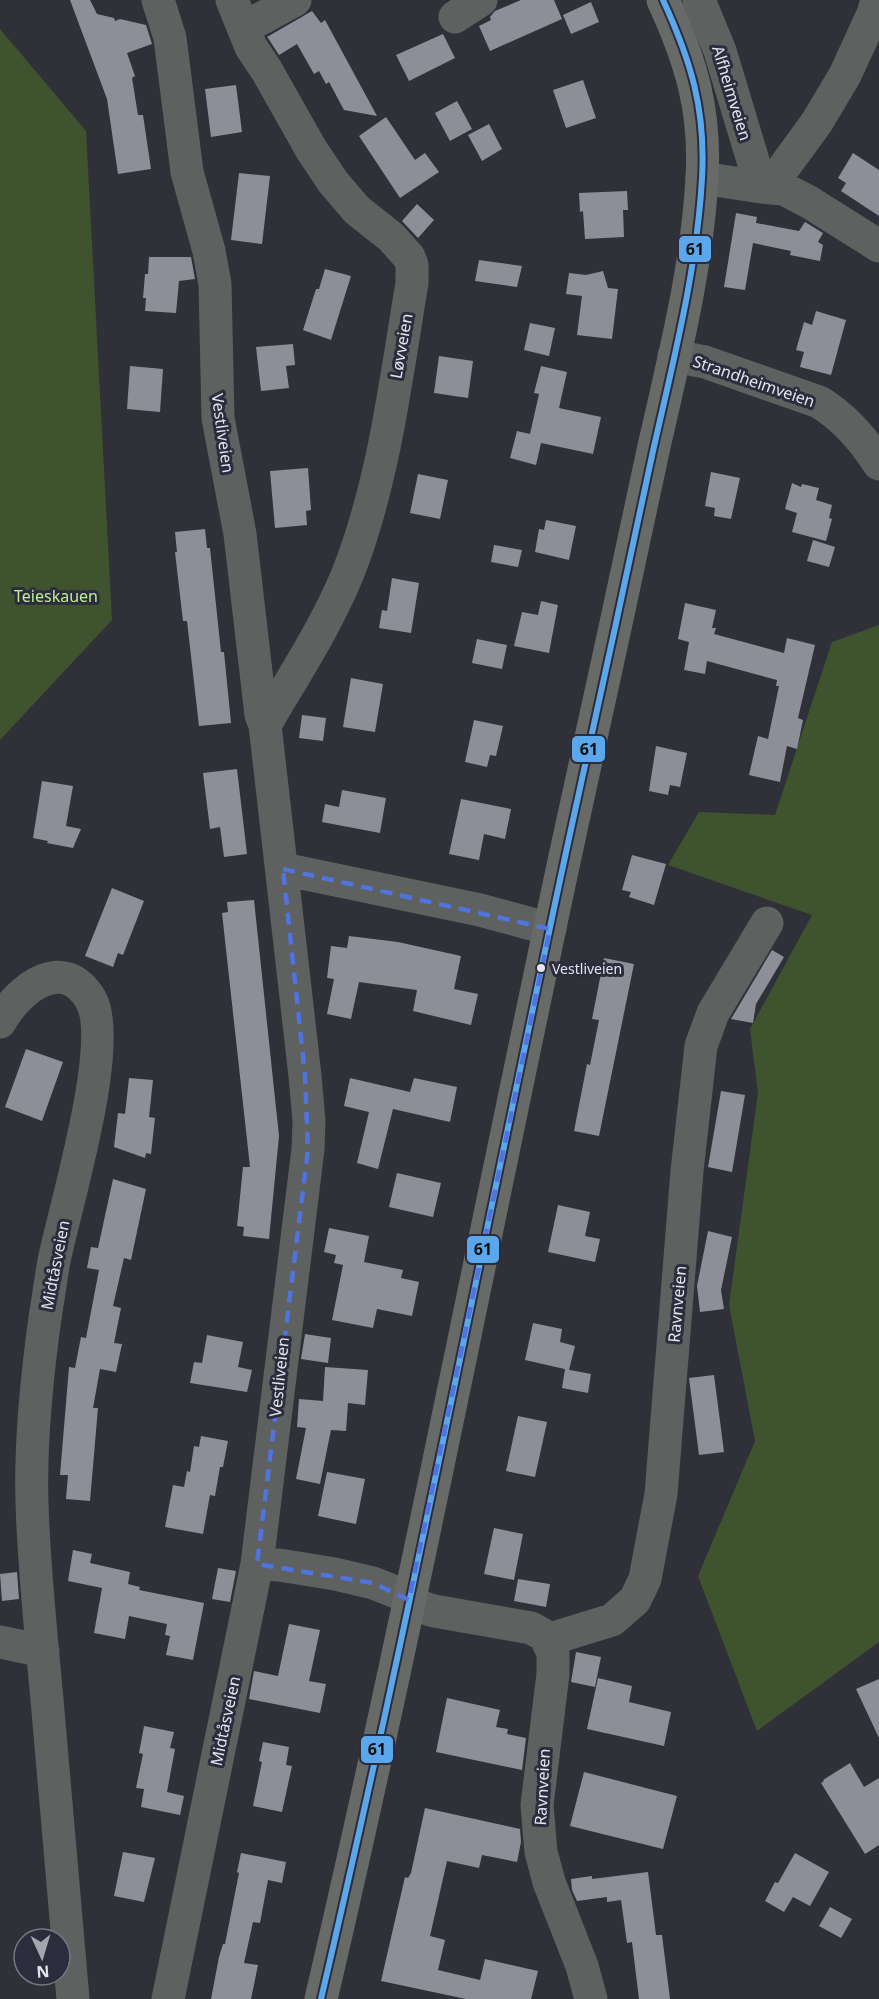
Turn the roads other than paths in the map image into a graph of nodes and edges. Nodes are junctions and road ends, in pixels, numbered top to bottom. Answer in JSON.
{"nodes":[{"id":1,"x":158,"y":0,"type":"edge"},
{"id":2,"x":295,"y":0,"type":"edge"},
{"id":3,"x":663,"y":0,"type":"edge"},
{"id":4,"x":699,"y":0,"type":"edge"},
{"id":5,"x":877,"y":0,"type":"edge"},
{"id":6,"x":242,"y":11,"type":"edge"},
{"id":7,"x":702,"y":178,"type":"junction"},
{"id":8,"x":761,"y":188,"type":"junction"},
{"id":9,"x":879,"y":246,"type":"edge"},
{"id":10,"x":674,"y":356,"type":"junction"},
{"id":11,"x":879,"y":464,"type":"edge"},
{"id":12,"x":265,"y":725,"type":"junction"},
{"id":13,"x":283,"y":869,"type":"junction"},
{"id":14,"x":767,"y":923,"type":"dead end"},
{"id":15,"x":550,"y":929,"type":"junction"},
{"id":16,"x":0,"y":1022,"type":"edge"},
{"id":17,"x":257,"y":1564,"type":"junction"},
{"id":18,"x":420,"y":1594,"type":"junction"},
{"id":19,"x":547,"y":1640,"type":"junction"},
{"id":20,"x":0,"y":1642,"type":"edge"},
{"id":21,"x":43,"y":1651,"type":"junction"},
{"id":22,"x":74,"y":1999,"type":"edge"},
{"id":23,"x":168,"y":1999,"type":"edge"},
{"id":24,"x":321,"y":1999,"type":"edge"},
{"id":25,"x":591,"y":1999,"type":"edge"}],
"edges":[{"from":1,"to":12,"type":"street","name":"Vestliveien"},
{"from":2,"to":6,"type":"street"},
{"from":3,"to":7,"type":"main road"},
{"from":4,"to":8,"type":"street","name":"Alfheimveien"},
{"from":5,"to":8,"type":"street"},
{"from":6,"to":12,"type":"street","name":"Løvveien"},
{"from":7,"to":8,"type":"street"},
{"from":7,"to":10,"type":"main road"},
{"from":8,"to":9,"type":"street"},
{"from":10,"to":11,"type":"street","name":"Strandheimveien"},
{"from":10,"to":15,"type":"main road"},
{"from":12,"to":13,"type":"street","name":"Vestliveien"},
{"from":13,"to":15,"type":"street"},
{"from":13,"to":17,"type":"street","name":"Vestliveien"},
{"from":14,"to":19,"type":"street","name":"Ravnveien"},
{"from":15,"to":18,"type":"main road"},
{"from":16,"to":21,"type":"street","name":"Midtåsveien"},
{"from":17,"to":18,"type":"street"},
{"from":17,"to":23,"type":"street","name":"Midtåsveien"},
{"from":18,"to":19,"type":"street"},
{"from":18,"to":24,"type":"main road"},
{"from":19,"to":25,"type":"street","name":"Ravnveien"},
{"from":20,"to":21,"type":"street"},
{"from":21,"to":22,"type":"street","name":"Midtåsveien"}]}
